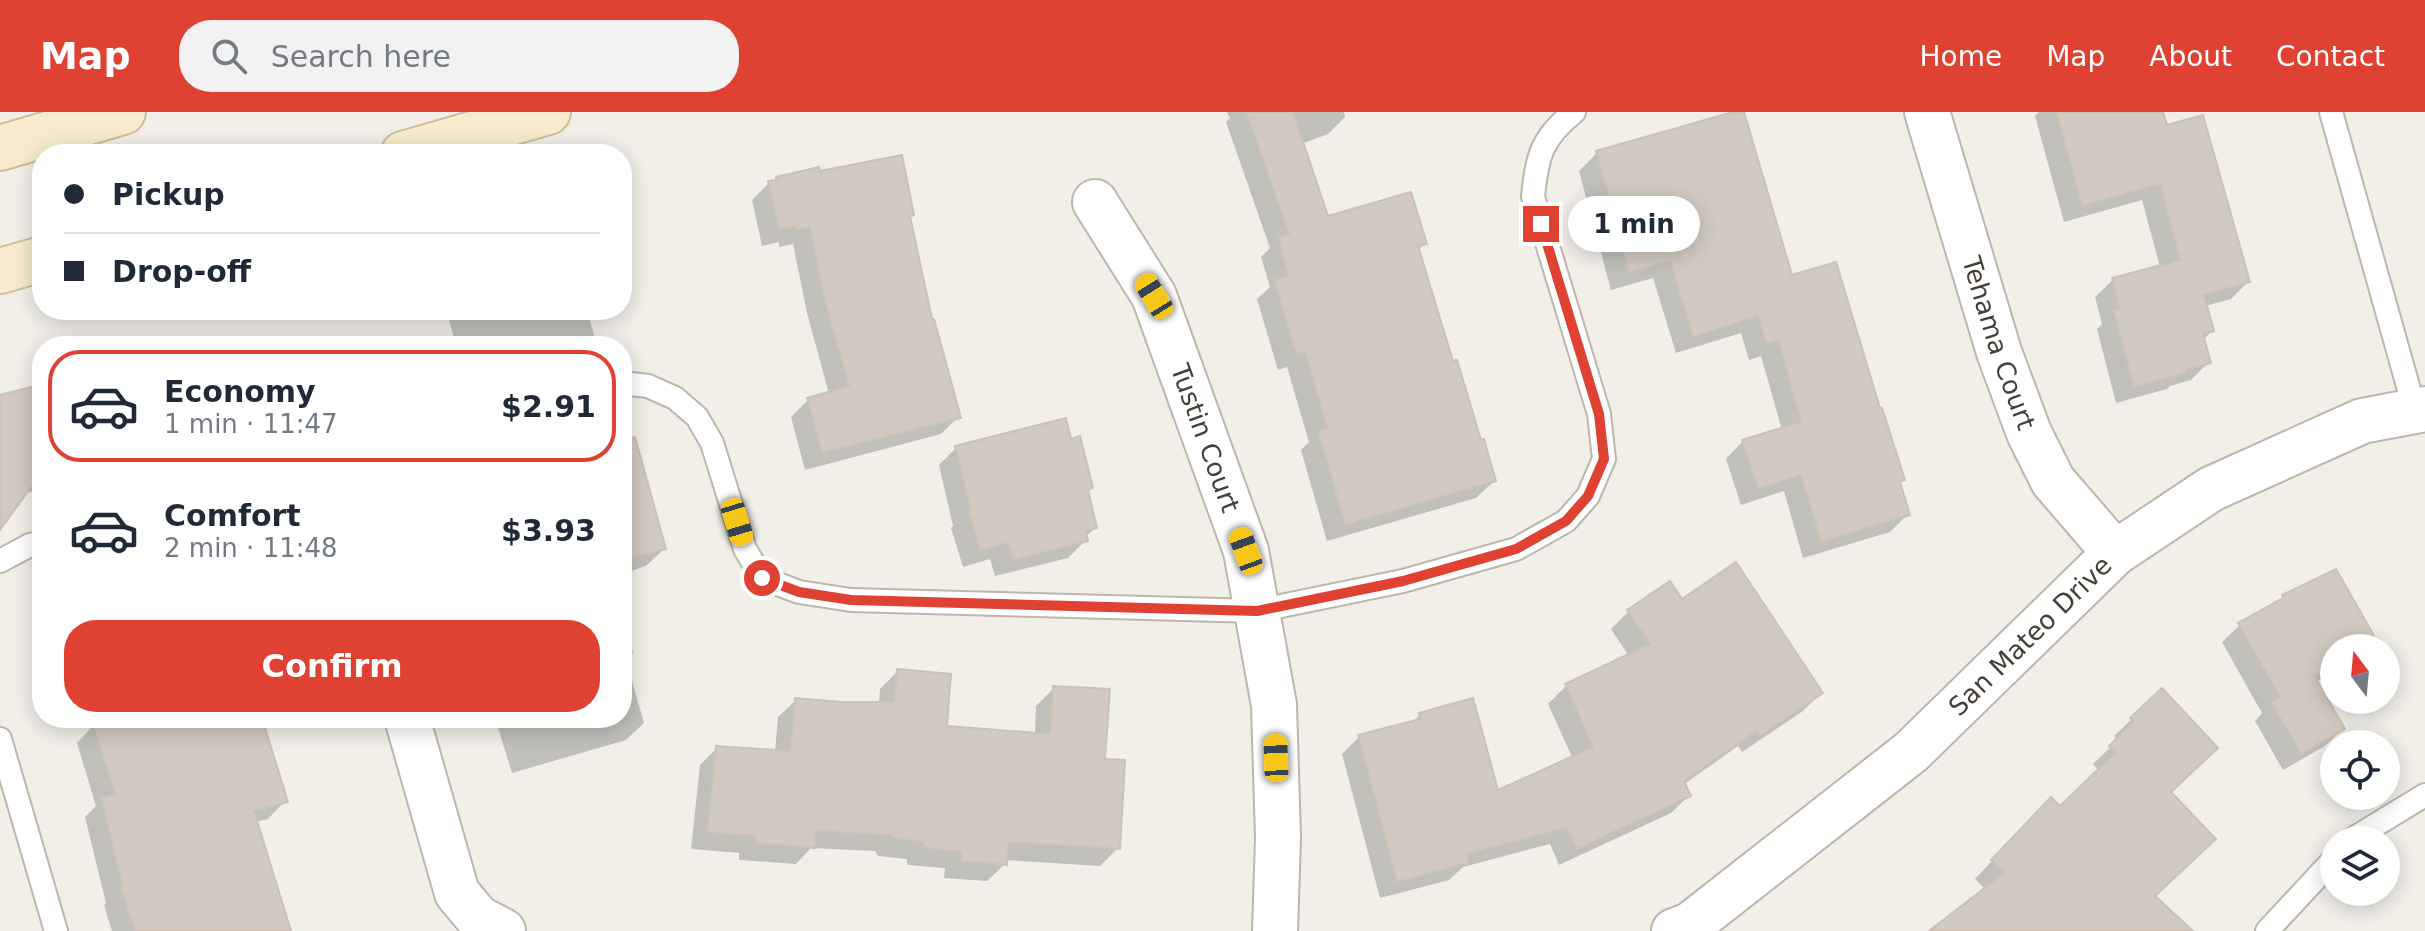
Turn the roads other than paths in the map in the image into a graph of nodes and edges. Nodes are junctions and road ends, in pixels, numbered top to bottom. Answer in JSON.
{"nodes":[{"id":1,"x":123,"y":112,"type":"edge"},
{"id":2,"x":548,"y":112,"type":"edge"},
{"id":3,"x":1574,"y":112,"type":"edge"},
{"id":4,"x":1927,"y":112,"type":"edge"},
{"id":5,"x":2331,"y":112,"type":"edge"},
{"id":6,"x":438,"y":144,"type":"edge"},
{"id":7,"x":0,"y":148,"type":"edge"},
{"id":8,"x":1095,"y":202,"type":"dead end"},
{"id":9,"x":32,"y":262,"type":"edge"},
{"id":10,"x":0,"y":271,"type":"edge"},
{"id":11,"x":632,"y":384,"type":"edge"},
{"id":12,"x":2420,"y":410,"type":"edge"},
{"id":13,"x":32,"y":544,"type":"edge"},
{"id":14,"x":2115,"y":553,"type":"junction"},
{"id":15,"x":0,"y":561,"type":"edge"},
{"id":16,"x":1257,"y":611,"type":"junction"},
{"id":17,"x":410,"y":728,"type":"edge"},
{"id":18,"x":0,"y":739,"type":"edge"},
{"id":19,"x":2425,"y":795,"type":"edge"},
{"id":20,"x":2374,"y":826,"type":"edge"},
{"id":21,"x":2320,"y":874,"type":"edge"},
{"id":22,"x":56,"y":931,"type":"edge"},
{"id":23,"x":503,"y":931,"type":"edge"},
{"id":24,"x":1275,"y":931,"type":"edge"},
{"id":25,"x":1674,"y":931,"type":"edge"},
{"id":26,"x":2267,"y":931,"type":"edge"}],
"edges":[{"from":1,"to":7,"type":"main road"},
{"from":2,"to":6,"type":"main road"},
{"from":3,"to":16,"type":"lane"},
{"from":4,"to":14,"type":"street","name":"Tehama Court"},
{"from":5,"to":12,"type":"lane"},
{"from":8,"to":16,"type":"street","name":"Tustin Court"},
{"from":9,"to":10,"type":"main road"},
{"from":11,"to":16,"type":"lane"},
{"from":12,"to":14,"type":"street","name":"San Mateo Drive"},
{"from":13,"to":15,"type":"lane"},
{"from":14,"to":25,"type":"street","name":"San Mateo Drive"},
{"from":16,"to":24,"type":"street","name":"Tustin Court"},
{"from":17,"to":23,"type":"street"},
{"from":18,"to":22,"type":"lane"},
{"from":19,"to":20,"type":"lane"},
{"from":21,"to":26,"type":"lane"}]}
